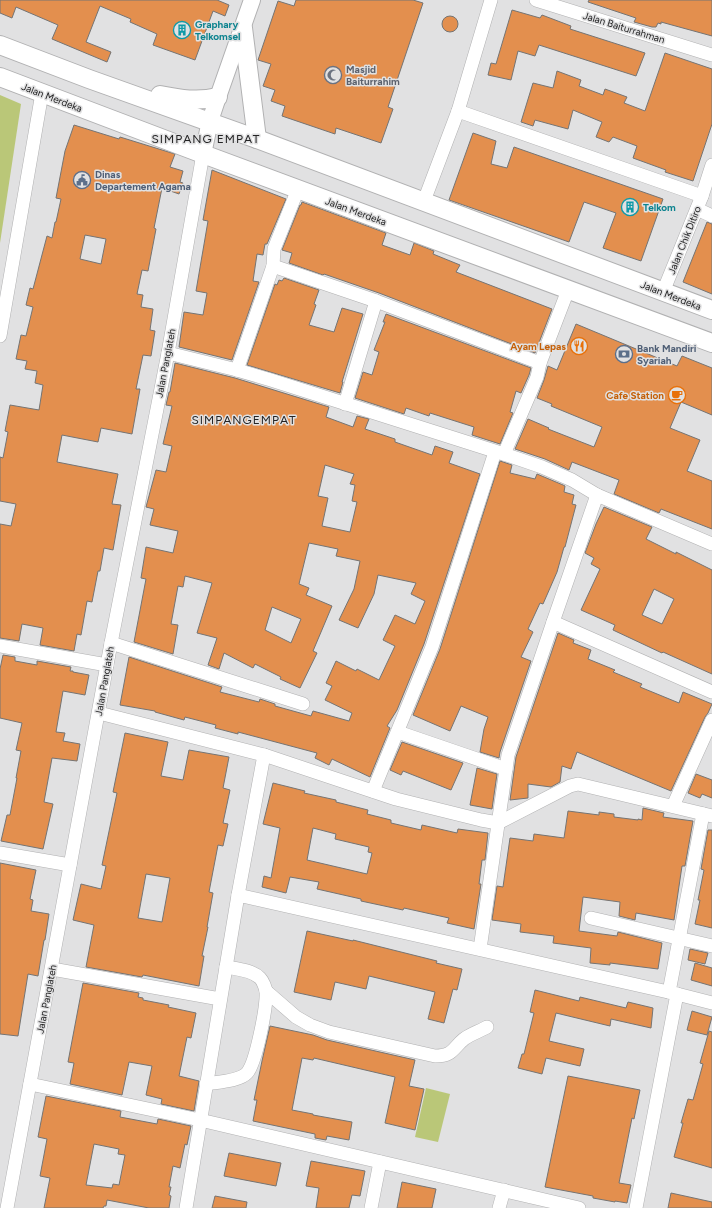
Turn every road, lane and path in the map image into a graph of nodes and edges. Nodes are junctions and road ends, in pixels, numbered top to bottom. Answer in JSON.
{"nodes":[{"id":1,"x":491,"y":0,"type":"edge"},
{"id":2,"x":536,"y":0,"type":"edge"},
{"id":3,"x":249,"y":1,"type":"edge"},
{"id":4,"x":243,"y":28,"type":"junction"},
{"id":5,"x":0,"y":45,"type":"edge"},
{"id":6,"x":712,"y":55,"type":"edge"},
{"id":7,"x":0,"y":77,"type":"edge"},
{"id":8,"x":89,"y":79,"type":"junction"},
{"id":9,"x":42,"y":93,"type":"junction"},
{"id":10,"x":218,"y":97,"type":"junction"},
{"id":11,"x":458,"y":110,"type":"junction"},
{"id":12,"x":210,"y":122,"type":"junction"},
{"id":13,"x":257,"y":139,"type":"junction"},
{"id":14,"x":203,"y":154,"type":"junction"},
{"id":15,"x":712,"y":165,"type":"edge"},
{"id":16,"x":298,"y":189,"type":"junction"},
{"id":17,"x":702,"y":196,"type":"junction"},
{"id":18,"x":424,"y":202,"type":"junction"},
{"id":19,"x":697,"y":209,"type":"junction"},
{"id":20,"x":712,"y":216,"type":"edge"},
{"id":21,"x":273,"y":266,"type":"junction"},
{"id":22,"x":568,"y":290,"type":"junction"},
{"id":23,"x":663,"y":292,"type":"junction"},
{"id":24,"x":376,"y":301,"type":"junction"},
{"id":25,"x":712,"y":310,"type":"edge"},
{"id":26,"x":0,"y":336,"type":"edge"},
{"id":27,"x":712,"y":343,"type":"edge"},
{"id":28,"x":168,"y":353,"type":"junction"},
{"id":29,"x":540,"y":363,"type":"junction"},
{"id":30,"x":237,"y":370,"type":"junction"},
{"id":31,"x":345,"y":404,"type":"junction"},
{"id":32,"x":499,"y":453,"type":"junction"},
{"id":33,"x":597,"y":494,"type":"junction"},
{"id":34,"x":712,"y":544,"type":"edge"},
{"id":35,"x":552,"y":622,"type":"junction"},
{"id":36,"x":111,"y":643,"type":"junction"},
{"id":37,"x":0,"y":646,"type":"edge"},
{"id":38,"x":107,"y":665,"type":"junction"},
{"id":39,"x":712,"y":692,"type":"edge"},
{"id":40,"x":303,"y":704,"type":"dead end"},
{"id":41,"x":98,"y":713,"type":"junction"},
{"id":42,"x":712,"y":720,"type":"edge"},
{"id":43,"x":398,"y":732,"type":"junction"},
{"id":44,"x":264,"y":754,"type":"junction"},
{"id":45,"x":506,"y":769,"type":"junction"},
{"id":46,"x":373,"y":791,"type":"junction"},
{"id":47,"x":673,"y":806,"type":"junction"},
{"id":48,"x":708,"y":815,"type":"edge"},
{"id":49,"x":498,"y":823,"type":"junction"},
{"id":50,"x":0,"y":853,"type":"edge"},
{"id":51,"x":70,"y":865,"type":"junction"},
{"id":52,"x":238,"y":895,"type":"junction"},
{"id":53,"x":591,"y":918,"type":"dead end"},
{"id":54,"x":680,"y":938,"type":"junction"},
{"id":55,"x":712,"y":946,"type":"edge"},
{"id":56,"x":480,"y":949,"type":"junction"},
{"id":57,"x":226,"y":967,"type":"junction"},
{"id":58,"x":52,"y":968,"type":"junction"},
{"id":59,"x":266,"y":991,"type":"junction"},
{"id":60,"x":673,"y":993,"type":"junction"},
{"id":61,"x":220,"y":999,"type":"junction"},
{"id":62,"x":712,"y":1003,"type":"edge"},
{"id":63,"x":487,"y":1027,"type":"dead end"},
{"id":64,"x":30,"y":1084,"type":"junction"},
{"id":65,"x":206,"y":1084,"type":"junction"},
{"id":66,"x":200,"y":1120,"type":"junction"},
{"id":67,"x":380,"y":1162,"type":"junction"},
{"id":68,"x":504,"y":1190,"type":"junction"},
{"id":69,"x":8,"y":1208,"type":"edge"},
{"id":70,"x":186,"y":1208,"type":"edge"},
{"id":71,"x":371,"y":1208,"type":"edge"},
{"id":72,"x":499,"y":1208,"type":"edge"},
{"id":73,"x":579,"y":1208,"type":"edge"},
{"id":74,"x":636,"y":1208,"type":"edge"}],
"edges":[{"from":1,"to":11,"type":"street"},
{"from":2,"to":6,"type":"street","name":"Jalan Baiturrahman"},
{"from":3,"to":4,"type":"street"},
{"from":4,"to":10,"type":"street"},
{"from":4,"to":13,"type":"main road"},
{"from":5,"to":8,"type":"main road","name":"Jalan Merdeka"},
{"from":7,"to":9,"type":"main road","name":"Jalan Merdeka"},
{"from":8,"to":10,"type":"main road"},
{"from":8,"to":12,"type":"main road","name":"Jalan Merdeka"},
{"from":9,"to":14,"type":"main road","name":"Jalan Merdeka"},
{"from":9,"to":26,"type":"street"},
{"from":10,"to":12,"type":"street"},
{"from":11,"to":17,"type":"street"},
{"from":11,"to":18,"type":"street"},
{"from":12,"to":13,"type":"main road","name":"Jalan Merdeka"},
{"from":12,"to":14,"type":"street"},
{"from":13,"to":18,"type":"main road","name":"Jalan Merdeka"},
{"from":14,"to":16,"type":"main road","name":"Jalan Merdeka"},
{"from":14,"to":28,"type":"street","name":"Jalan Panglateh"},
{"from":15,"to":17,"type":"street","name":"Jalan Chik Ditiro"},
{"from":16,"to":21,"type":"street"},
{"from":16,"to":22,"type":"main road","name":"Jalan Merdeka"},
{"from":17,"to":19,"type":"street","name":"Jalan Chik Ditiro"},
{"from":18,"to":23,"type":"main road","name":"Jalan Merdeka"},
{"from":19,"to":20,"type":"street"},
{"from":19,"to":23,"type":"street","name":"Jalan Chik Ditiro"},
{"from":21,"to":24,"type":"street"},
{"from":21,"to":30,"type":"street"},
{"from":22,"to":27,"type":"main road","name":"Jalan Merdeka"},
{"from":22,"to":29,"type":"street"},
{"from":23,"to":25,"type":"main road","name":"Jalan Merdeka"},
{"from":24,"to":29,"type":"street"},
{"from":24,"to":31,"type":"street"},
{"from":28,"to":30,"type":"street"},
{"from":28,"to":36,"type":"street","name":"Jalan Panglateh"},
{"from":29,"to":32,"type":"street"},
{"from":30,"to":31,"type":"street"},
{"from":31,"to":32,"type":"street"},
{"from":32,"to":33,"type":"street"},
{"from":32,"to":43,"type":"street"},
{"from":33,"to":34,"type":"street"},
{"from":33,"to":35,"type":"street"},
{"from":35,"to":39,"type":"street"},
{"from":35,"to":45,"type":"street"},
{"from":36,"to":38,"type":"street","name":"Jalan Panglateh"},
{"from":36,"to":40,"type":"street"},
{"from":37,"to":38,"type":"street"},
{"from":38,"to":41,"type":"street","name":"Jalan Panglateh"},
{"from":41,"to":44,"type":"street"},
{"from":41,"to":51,"type":"street","name":"Jalan Panglateh"},
{"from":42,"to":47,"type":"street"},
{"from":43,"to":45,"type":"street"},
{"from":43,"to":46,"type":"street"},
{"from":44,"to":46,"type":"street"},
{"from":44,"to":52,"type":"street"},
{"from":45,"to":49,"type":"street"},
{"from":46,"to":49,"type":"street"},
{"from":47,"to":48,"type":"street"},
{"from":47,"to":49,"type":"street"},
{"from":48,"to":54,"type":"street"},
{"from":49,"to":56,"type":"street"},
{"from":50,"to":51,"type":"street"},
{"from":51,"to":58,"type":"street","name":"Jalan Panglateh"},
{"from":52,"to":56,"type":"street"},
{"from":52,"to":57,"type":"street"},
{"from":53,"to":54,"type":"street"},
{"from":54,"to":55,"type":"street"},
{"from":54,"to":60,"type":"street"},
{"from":56,"to":60,"type":"street"},
{"from":57,"to":59,"type":"street"},
{"from":57,"to":61,"type":"street"},
{"from":58,"to":61,"type":"street"},
{"from":58,"to":64,"type":"street","name":"Jalan Panglateh"},
{"from":59,"to":63,"type":"street"},
{"from":59,"to":65,"type":"street"},
{"from":60,"to":62,"type":"street"},
{"from":60,"to":74,"type":"street"},
{"from":61,"to":65,"type":"street"},
{"from":64,"to":66,"type":"street"},
{"from":64,"to":69,"type":"street","name":"Jalan Panglateh"},
{"from":65,"to":66,"type":"street"},
{"from":66,"to":67,"type":"street"},
{"from":66,"to":70,"type":"street"},
{"from":67,"to":68,"type":"street"},
{"from":67,"to":71,"type":"street"},
{"from":68,"to":72,"type":"street"},
{"from":68,"to":73,"type":"street"}]}
